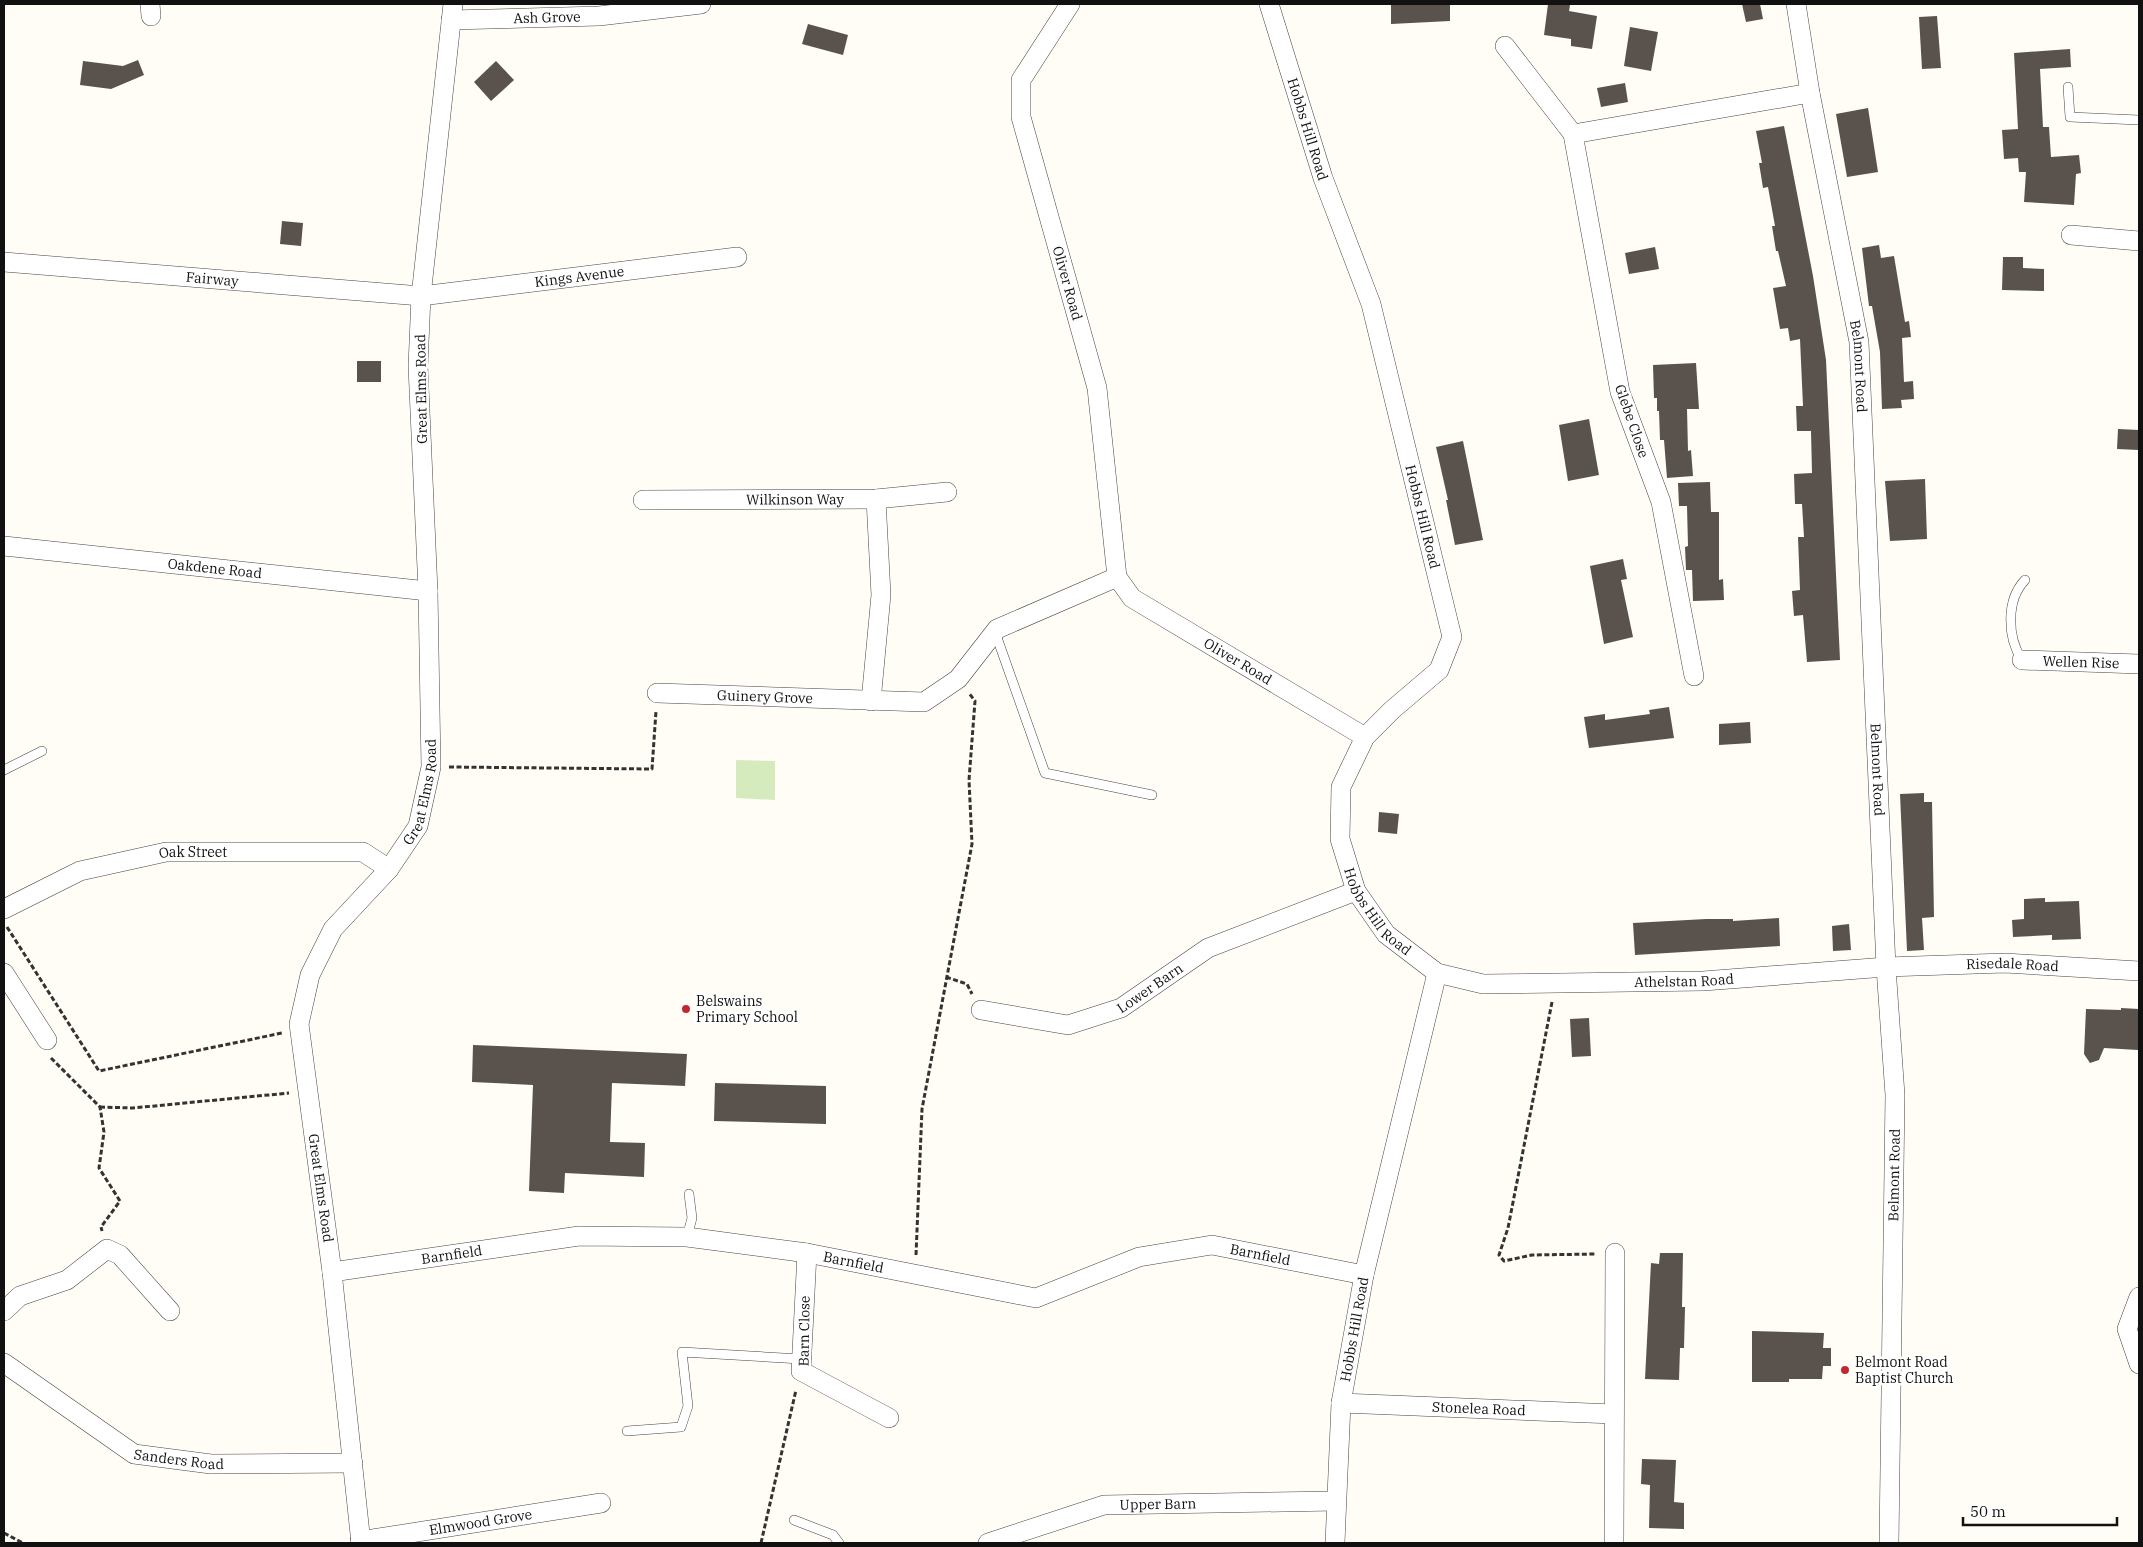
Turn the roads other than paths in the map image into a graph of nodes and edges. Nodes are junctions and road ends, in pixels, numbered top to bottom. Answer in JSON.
{"nodes":[{"id":1,"x":701,"y":4,"type":"edge"},
{"id":2,"x":1070,"y":4,"type":"edge"},
{"id":3,"x":1269,"y":4,"type":"edge"},
{"id":4,"x":1796,"y":4,"type":"edge"},
{"id":5,"x":452,"y":12,"type":"edge"},
{"id":6,"x":1506,"y":46,"type":"dead end"},
{"id":7,"x":2068,"y":87,"type":"dead end"},
{"id":8,"x":1810,"y":93,"type":"junction"},
{"id":9,"x":2139,"y":120,"type":"edge"},
{"id":10,"x":1573,"y":134,"type":"junction"},
{"id":11,"x":2071,"y":235,"type":"dead end"},
{"id":12,"x":2139,"y":241,"type":"edge"},
{"id":13,"x":737,"y":257,"type":"dead end"},
{"id":14,"x":4,"y":262,"type":"edge"},
{"id":15,"x":421,"y":296,"type":"junction"},
{"id":16,"x":947,"y":492,"type":"dead end"},
{"id":17,"x":876,"y":499,"type":"junction"},
{"id":18,"x":643,"y":500,"type":"dead end"},
{"id":19,"x":4,"y":546,"type":"edge"},
{"id":20,"x":1118,"y":577,"type":"junction"},
{"id":21,"x":2025,"y":580,"type":"dead end"},
{"id":22,"x":428,"y":591,"type":"junction"},
{"id":23,"x":995,"y":632,"type":"junction"},
{"id":24,"x":2022,"y":660,"type":"joint"},
{"id":25,"x":2139,"y":664,"type":"edge"},
{"id":26,"x":1694,"y":676,"type":"dead end"},
{"id":27,"x":657,"y":693,"type":"road end"},
{"id":28,"x":871,"y":701,"type":"junction"},
{"id":29,"x":1365,"y":737,"type":"junction"},
{"id":30,"x":42,"y":750,"type":"dead end"},
{"id":31,"x":4,"y":770,"type":"edge"},
{"id":32,"x":1152,"y":795,"type":"dead end"},
{"id":33,"x":389,"y":870,"type":"junction"},
{"id":34,"x":1356,"y":891,"type":"junction"},
{"id":35,"x":4,"y":909,"type":"edge"},
{"id":36,"x":1886,"y":967,"type":"junction"},
{"id":37,"x":2139,"y":971,"type":"edge"},
{"id":38,"x":4,"y":973,"type":"edge"},
{"id":39,"x":1437,"y":973,"type":"junction"},
{"id":40,"x":1483,"y":984,"type":"joint"},
{"id":41,"x":981,"y":1010,"type":"road end"},
{"id":42,"x":46,"y":1039,"type":"road end"},
{"id":43,"x":689,"y":1194,"type":"dead end"},
{"id":44,"x":687,"y":1237,"type":"junction"},
{"id":45,"x":808,"y":1253,"type":"junction"},
{"id":46,"x":1615,"y":1253,"type":"road end"},
{"id":47,"x":332,"y":1272,"type":"junction"},
{"id":48,"x":1364,"y":1275,"type":"junction"},
{"id":49,"x":2139,"y":1297,"type":"edge"},
{"id":50,"x":4,"y":1311,"type":"edge"},
{"id":51,"x":170,"y":1311,"type":"dead end"},
{"id":52,"x":4,"y":1362,"type":"edge"},
{"id":53,"x":2139,"y":1364,"type":"edge"},
{"id":54,"x":801,"y":1365,"type":"junction"},
{"id":55,"x":1341,"y":1402,"type":"junction"},
{"id":56,"x":1614,"y":1414,"type":"junction"},
{"id":57,"x":889,"y":1418,"type":"dead end"},
{"id":58,"x":627,"y":1431,"type":"dead end"},
{"id":59,"x":353,"y":1463,"type":"junction"},
{"id":60,"x":1336,"y":1501,"type":"junction"},
{"id":61,"x":601,"y":1503,"type":"dead end"},
{"id":62,"x":794,"y":1520,"type":"dead end"},
{"id":63,"x":360,"y":1542,"type":"edge"},
{"id":64,"x":839,"y":1543,"type":"edge"},
{"id":65,"x":988,"y":1543,"type":"edge"},
{"id":66,"x":1335,"y":1543,"type":"edge"},
{"id":67,"x":1614,"y":1543,"type":"edge"},
{"id":68,"x":1889,"y":1543,"type":"edge"}],
"edges":[{"from":1,"to":5,"type":"street","name":"Ash Grove"},
{"from":2,"to":20,"type":"street","name":"Oliver Road"},
{"from":3,"to":29,"type":"street","name":"Hobbs Hill Road"},
{"from":4,"to":8,"type":"street","name":"Belmont Road"},
{"from":5,"to":15,"type":"street","name":"Great Elms Road"},
{"from":6,"to":10,"type":"street","name":"Glebe Close"},
{"from":7,"to":9,"type":"lane"},
{"from":8,"to":10,"type":"street"},
{"from":8,"to":36,"type":"street","name":"Belmont Road"},
{"from":10,"to":26,"type":"street","name":"Glebe Close"},
{"from":11,"to":12,"type":"street"},
{"from":13,"to":15,"type":"street","name":"Kings Avenue"},
{"from":14,"to":15,"type":"street","name":"Fairway"},
{"from":15,"to":22,"type":"street","name":"Great Elms Road"},
{"from":16,"to":17,"type":"street","name":"Wilkinson Way"},
{"from":17,"to":18,"type":"street","name":"Wilkinson Way"},
{"from":17,"to":28,"type":"street"},
{"from":19,"to":22,"type":"street","name":"Oakdene Road"},
{"from":20,"to":23,"type":"street"},
{"from":20,"to":29,"type":"street","name":"Oliver Road"},
{"from":21,"to":24,"type":"lane"},
{"from":22,"to":33,"type":"street","name":"Great Elms Road"},
{"from":23,"to":28,"type":"street","name":"Guinery Grove"},
{"from":23,"to":32,"type":"lane"},
{"from":24,"to":25,"type":"street","name":"Wellen Rise"},
{"from":27,"to":28,"type":"street","name":"Guinery Grove"},
{"from":29,"to":34,"type":"street","name":"Hobbs Hill Road"},
{"from":30,"to":31,"type":"lane"},
{"from":33,"to":35,"type":"street","name":"Oak Street"},
{"from":33,"to":47,"type":"street","name":"Great Elms Road"},
{"from":34,"to":39,"type":"street","name":"Hobbs Hill Road"},
{"from":34,"to":41,"type":"street","name":"Lower Barn"},
{"from":36,"to":37,"type":"street","name":"Risedale Road"},
{"from":36,"to":40,"type":"street","name":"Athelstan Road"},
{"from":36,"to":68,"type":"street","name":"Belmont Road"},
{"from":38,"to":42,"type":"street"},
{"from":39,"to":40,"type":"street","name":"Hobbs Hill Road"},
{"from":39,"to":48,"type":"street","name":"Hobbs Hill Road"},
{"from":43,"to":44,"type":"lane"},
{"from":44,"to":45,"type":"street","name":"Barnfield"},
{"from":44,"to":47,"type":"street","name":"Barnfield"},
{"from":45,"to":48,"type":"street","name":"Barnfield"},
{"from":45,"to":54,"type":"street","name":"Barn Close"},
{"from":46,"to":56,"type":"street"},
{"from":47,"to":59,"type":"street","name":"Great Elms Road"},
{"from":48,"to":55,"type":"street","name":"Hobbs Hill Road"},
{"from":49,"to":53,"type":"street"},
{"from":50,"to":51,"type":"street"},
{"from":52,"to":59,"type":"street","name":"Sanders Road"},
{"from":54,"to":57,"type":"street","name":"Barn Close"},
{"from":54,"to":58,"type":"lane"},
{"from":55,"to":56,"type":"street","name":"Stonelea Road"},
{"from":55,"to":60,"type":"street","name":"Hobbs Hill Road"},
{"from":56,"to":67,"type":"street"},
{"from":59,"to":63,"type":"street","name":"Great Elms Road"},
{"from":60,"to":65,"type":"street","name":"Upper Barn"},
{"from":60,"to":66,"type":"street","name":"Hobbs Hill Road"},
{"from":61,"to":63,"type":"street","name":"Elmwood Grove"},
{"from":62,"to":64,"type":"lane"}]}
